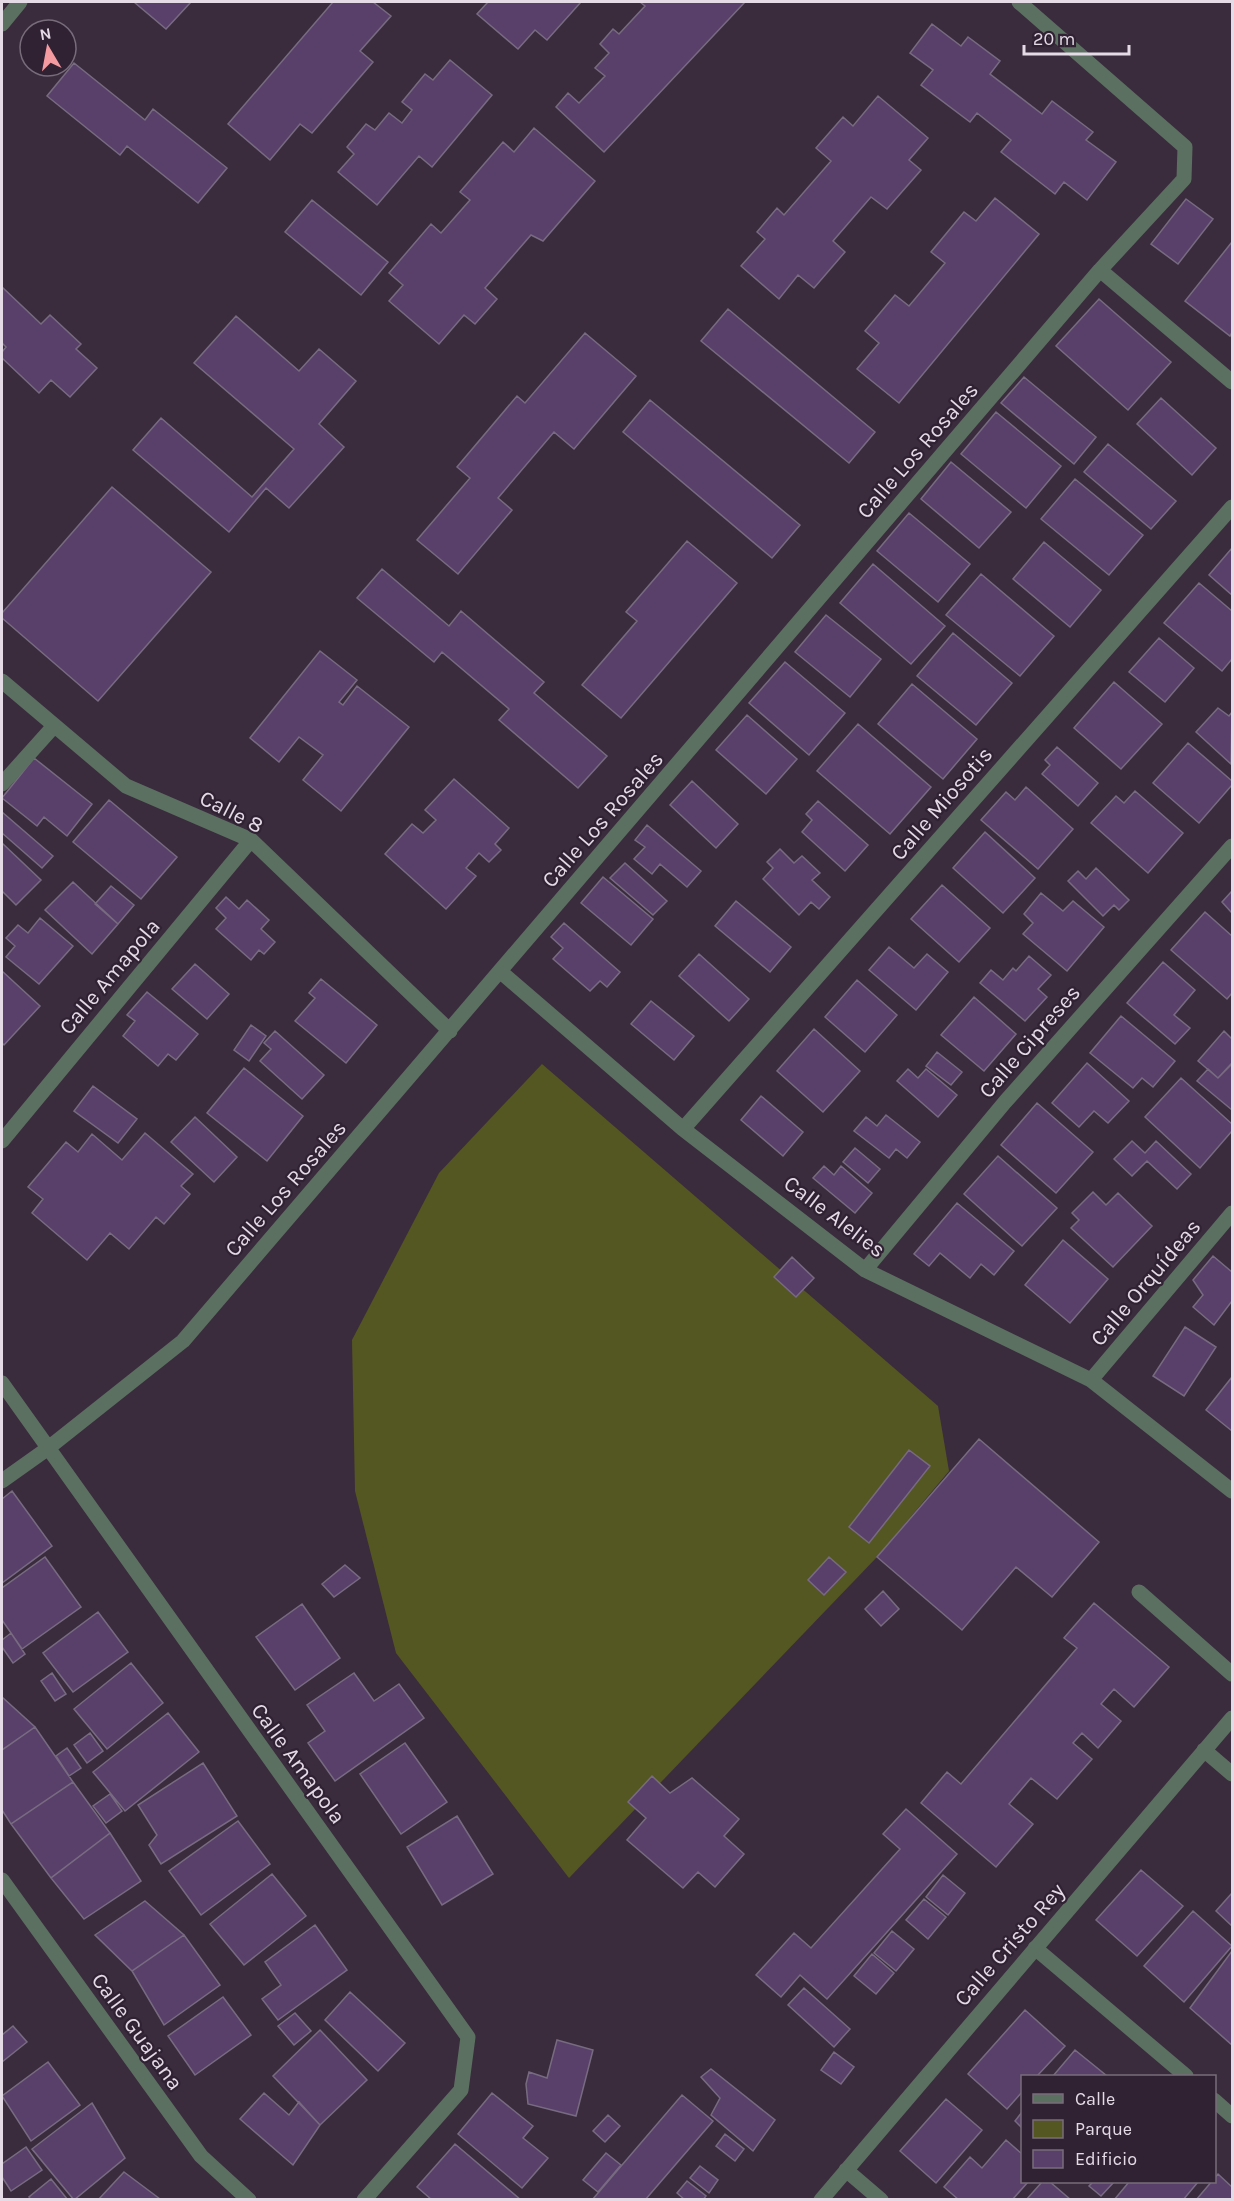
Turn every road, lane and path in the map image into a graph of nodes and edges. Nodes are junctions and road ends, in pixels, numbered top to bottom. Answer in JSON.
{"nodes":[{"id":1,"x":20,"y":2,"type":"edge"},
{"id":2,"x":1019,"y":2,"type":"edge"},
{"id":3,"x":2,"y":24,"type":"edge"},
{"id":4,"x":1100,"y":270,"type":"junction"},
{"id":5,"x":1233,"y":382,"type":"edge"},
{"id":6,"x":1233,"y":507,"type":"edge"},
{"id":7,"x":2,"y":681,"type":"edge"},
{"id":8,"x":54,"y":726,"type":"junction"},
{"id":9,"x":2,"y":784,"type":"edge"},
{"id":10,"x":251,"y":840,"type":"junction"},
{"id":11,"x":1233,"y":846,"type":"edge"},
{"id":12,"x":501,"y":972,"type":"junction"},
{"id":13,"x":450,"y":1031,"type":"junction"},
{"id":14,"x":683,"y":1129,"type":"junction"},
{"id":15,"x":2,"y":1141,"type":"edge"},
{"id":16,"x":1233,"y":1213,"type":"edge"},
{"id":17,"x":865,"y":1270,"type":"junction"},
{"id":18,"x":1091,"y":1380,"type":"junction"},
{"id":19,"x":2,"y":1383,"type":"edge"},
{"id":20,"x":47,"y":1449,"type":"junction"},
{"id":21,"x":2,"y":1481,"type":"edge"},
{"id":22,"x":1233,"y":1491,"type":"edge"},
{"id":23,"x":1139,"y":1593,"type":"dead end"},
{"id":24,"x":1233,"y":1674,"type":"edge"},
{"id":25,"x":1233,"y":1718,"type":"edge"},
{"id":26,"x":1204,"y":1750,"type":"junction"},
{"id":27,"x":1233,"y":1774,"type":"edge"},
{"id":28,"x":2,"y":1880,"type":"edge"},
{"id":29,"x":1035,"y":1948,"type":"junction"},
{"id":30,"x":1185,"y":2075,"type":"edge"},
{"id":31,"x":1216,"y":2101,"type":"edge"},
{"id":32,"x":1233,"y":2116,"type":"edge"},
{"id":33,"x":846,"y":2170,"type":"junction"},
{"id":34,"x":249,"y":2199,"type":"edge"},
{"id":35,"x":364,"y":2199,"type":"edge"},
{"id":36,"x":820,"y":2199,"type":"edge"},
{"id":37,"x":881,"y":2199,"type":"edge"}],
"edges":[{"from":1,"to":3,"type":"street"},
{"from":2,"to":4,"type":"street","name":"Calle Los Rosales"},
{"from":4,"to":5,"type":"street"},
{"from":4,"to":12,"type":"street","name":"Calle Los Rosales"},
{"from":6,"to":14,"type":"street","name":"Calle Miosotis"},
{"from":7,"to":8,"type":"street","name":"Calle 8"},
{"from":8,"to":9,"type":"street"},
{"from":8,"to":10,"type":"street","name":"Calle 8"},
{"from":10,"to":13,"type":"street","name":"Calle 8"},
{"from":10,"to":15,"type":"street","name":"Calle Amapola"},
{"from":11,"to":17,"type":"street","name":"Calle Cipreses"},
{"from":12,"to":13,"type":"street","name":"Calle Los Rosales"},
{"from":12,"to":14,"type":"street","name":"Calle Alelies"},
{"from":13,"to":20,"type":"street","name":"Calle Los Rosales"},
{"from":14,"to":17,"type":"street","name":"Calle Alelies"},
{"from":16,"to":18,"type":"street","name":"Calle Orquídeas"},
{"from":17,"to":18,"type":"street","name":"Calle Alelies"},
{"from":18,"to":22,"type":"street","name":"Calle Alelies"},
{"from":19,"to":20,"type":"street","name":"Calle Amapola"},
{"from":20,"to":21,"type":"street","name":"Calle Los Rosales"},
{"from":20,"to":35,"type":"street","name":"Calle Amapola"},
{"from":23,"to":24,"type":"street"},
{"from":25,"to":26,"type":"street","name":"Calle Cristo Rey"},
{"from":26,"to":27,"type":"street"},
{"from":26,"to":29,"type":"street","name":"Calle Cristo Rey"},
{"from":28,"to":34,"type":"street","name":"Calle Guajana"},
{"from":29,"to":30,"type":"street"},
{"from":29,"to":33,"type":"street","name":"Calle Cristo Rey"},
{"from":31,"to":32,"type":"street"},
{"from":33,"to":36,"type":"street","name":"Calle Cristo Rey"},
{"from":33,"to":37,"type":"street"}]}
